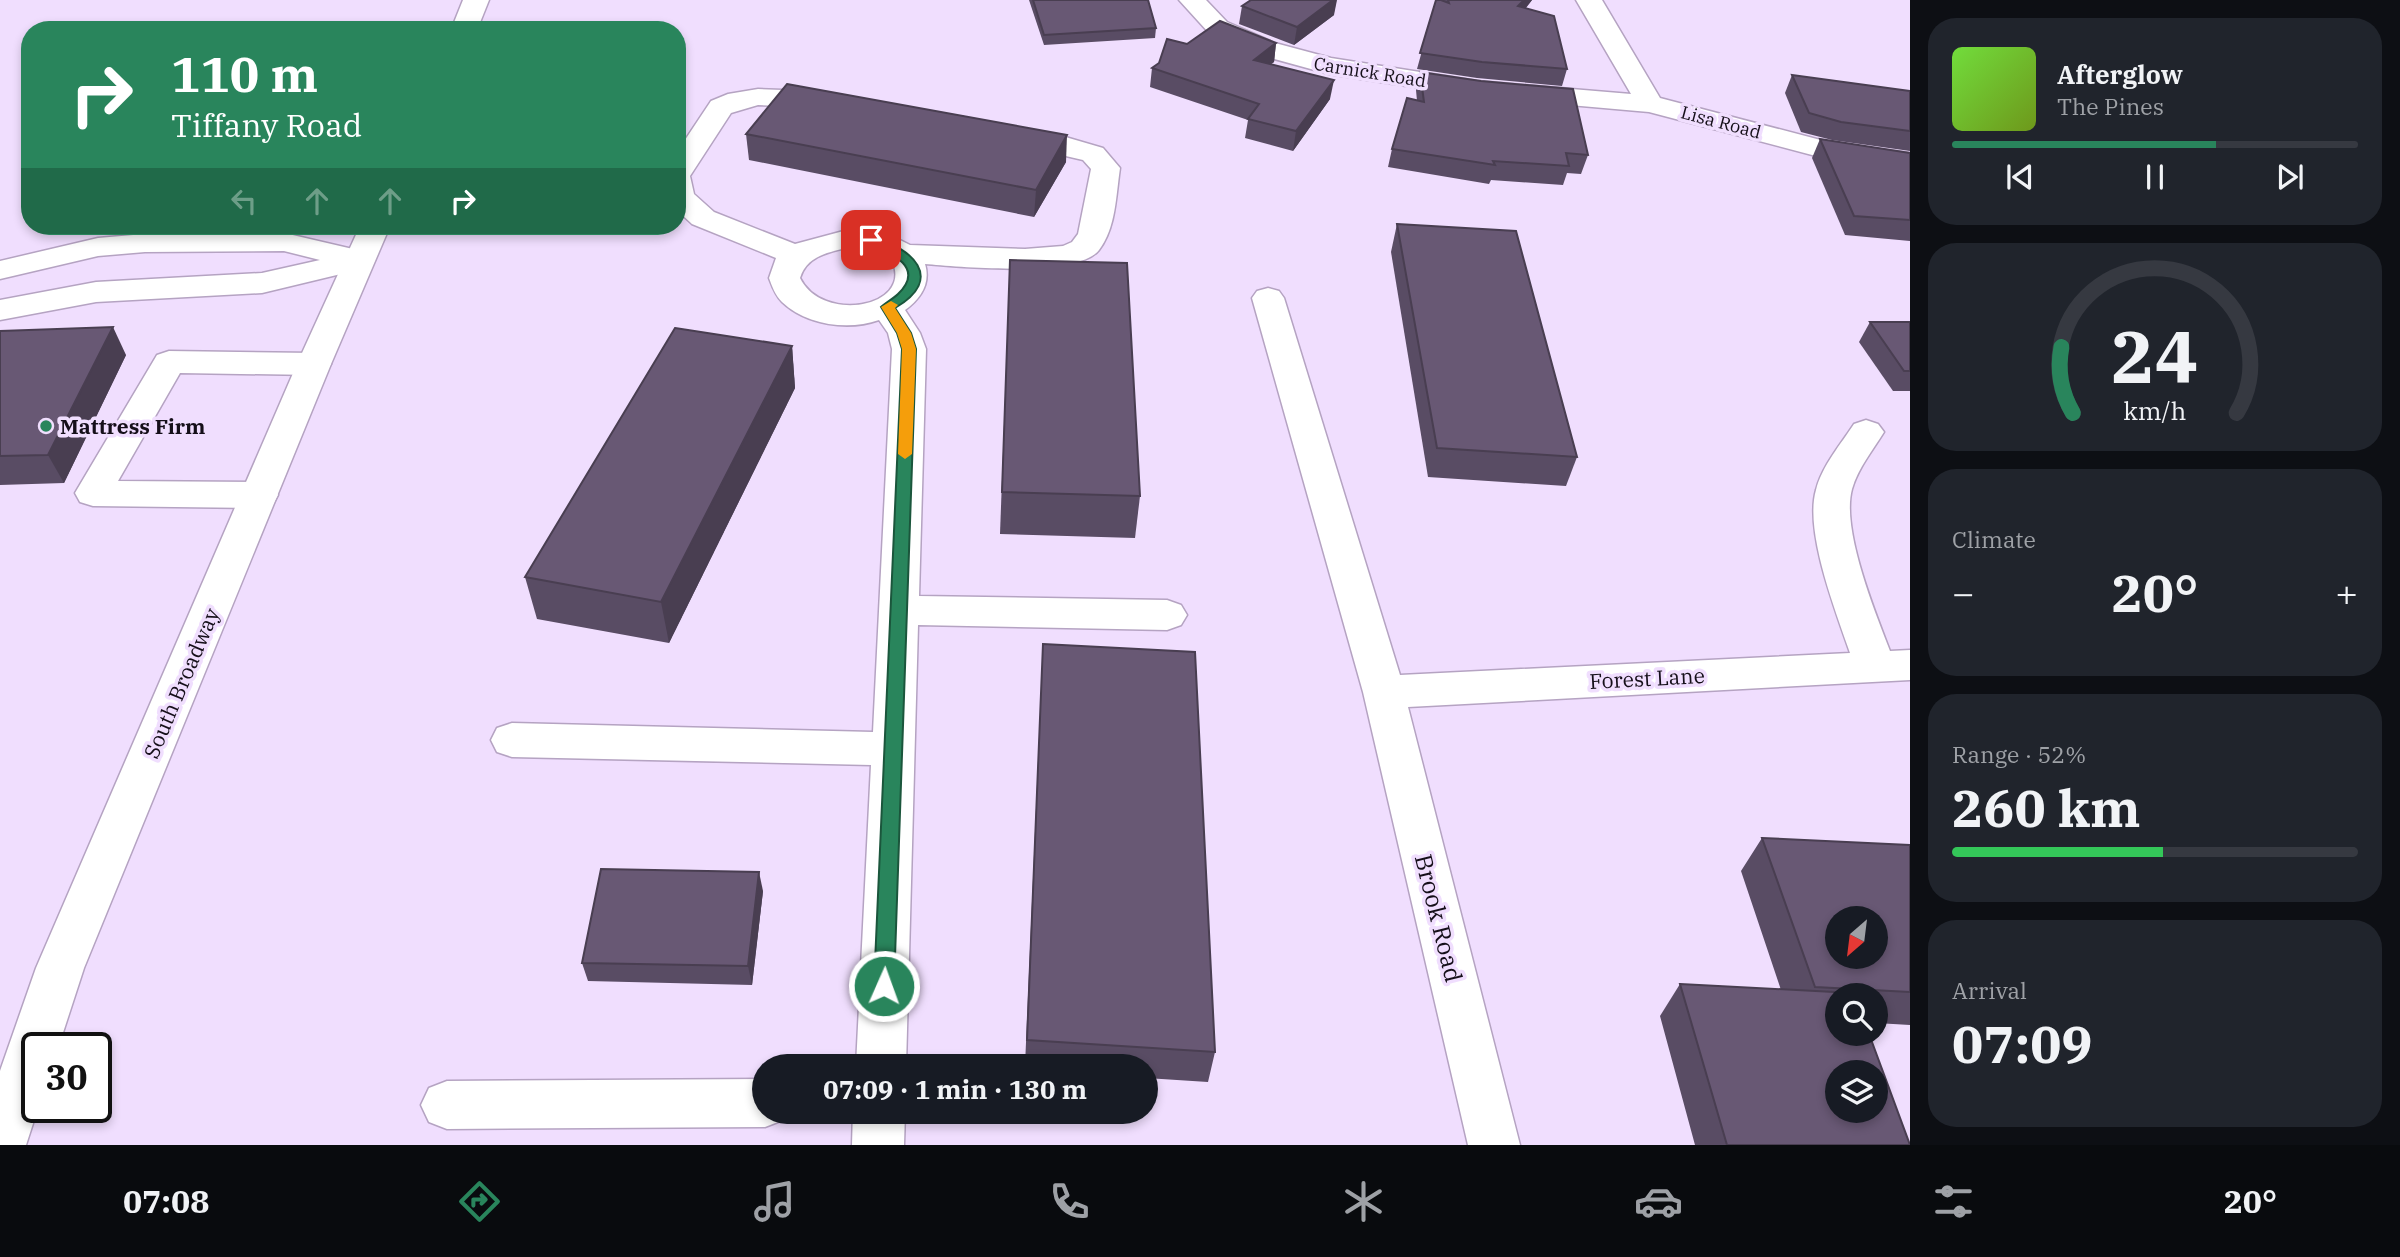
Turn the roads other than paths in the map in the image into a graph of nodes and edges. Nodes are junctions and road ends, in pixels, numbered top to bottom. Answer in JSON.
{"nodes":[{"id":1,"x":476,"y":0,"type":"edge"},
{"id":2,"x":1192,"y":0,"type":"edge"},
{"id":3,"x":1589,"y":0,"type":"edge"},
{"id":4,"x":468,"y":21,"type":"edge"},
{"id":5,"x":1650,"y":104,"type":"junction"},
{"id":6,"x":686,"y":162,"type":"edge"},
{"id":7,"x":1910,"y":162,"type":"edge"},
{"id":8,"x":686,"y":202,"type":"edge"},
{"id":9,"x":201,"y":235,"type":"edge"},
{"id":10,"x":371,"y":235,"type":"edge"},
{"id":11,"x":216,"y":242,"type":"junction"},
{"id":12,"x":903,"y":254,"type":"junction"},
{"id":13,"x":797,"y":255,"type":"junction"},
{"id":14,"x":359,"y":260,"type":"junction"},
{"id":15,"x":0,"y":270,"type":"edge"},
{"id":16,"x":1268,"y":298,"type":"dead end"},
{"id":17,"x":887,"y":307,"type":"junction"},
{"id":18,"x":0,"y":310,"type":"edge"},
{"id":19,"x":314,"y":364,"type":"junction"},
{"id":20,"x":1866,"y":432,"type":"dead end"},
{"id":21,"x":260,"y":495,"type":"junction"},
{"id":22,"x":899,"y":610,"type":"junction"},
{"id":23,"x":1167,"y":615,"type":"dead end"},
{"id":24,"x":1893,"y":666,"type":"edge"},
{"id":25,"x":1384,"y":692,"type":"junction"},
{"id":26,"x":512,"y":740,"type":"dead end"},
{"id":27,"x":893,"y":749,"type":"junction"},
{"id":28,"x":881,"y":1054,"type":"edge"},
{"id":29,"x":752,"y":1103,"type":"edge"},
{"id":30,"x":447,"y":1105,"type":"dead end"},
{"id":31,"x":879,"y":1124,"type":"edge"},
{"id":32,"x":0,"y":1145,"type":"edge"},
{"id":33,"x":878,"y":1145,"type":"edge"},
{"id":34,"x":1494,"y":1145,"type":"edge"}],
"edges":[{"from":1,"to":4,"type":"street"},
{"from":2,"to":5,"type":"street","name":"Carnick Road"},
{"from":3,"to":5,"type":"street"},
{"from":5,"to":7,"type":"street","name":"Lisa Road"},
{"from":6,"to":12,"type":"street"},
{"from":8,"to":13,"type":"street"},
{"from":9,"to":11,"type":"street"},
{"from":10,"to":14,"type":"street","name":"South Broadway"},
{"from":11,"to":14,"type":"street"},
{"from":11,"to":15,"type":"street"},
{"from":12,"to":13,"type":"street"},
{"from":12,"to":17,"type":"street"},
{"from":13,"to":17,"type":"street"},
{"from":14,"to":18,"type":"street"},
{"from":14,"to":19,"type":"street","name":"South Broadway"},
{"from":16,"to":25,"type":"street","name":"Brook Road"},
{"from":17,"to":22,"type":"street"},
{"from":19,"to":21,"type":"street","name":"South Broadway"},
{"from":19,"to":21,"type":"street"},
{"from":20,"to":24,"type":"street"},
{"from":21,"to":32,"type":"street","name":"South Broadway"},
{"from":22,"to":23,"type":"street"},
{"from":22,"to":27,"type":"street"},
{"from":24,"to":25,"type":"street","name":"Forest Lane"},
{"from":25,"to":34,"type":"street","name":"Brook Road"},
{"from":26,"to":27,"type":"street"},
{"from":27,"to":28,"type":"street"},
{"from":29,"to":30,"type":"street"},
{"from":31,"to":33,"type":"street"}]}
